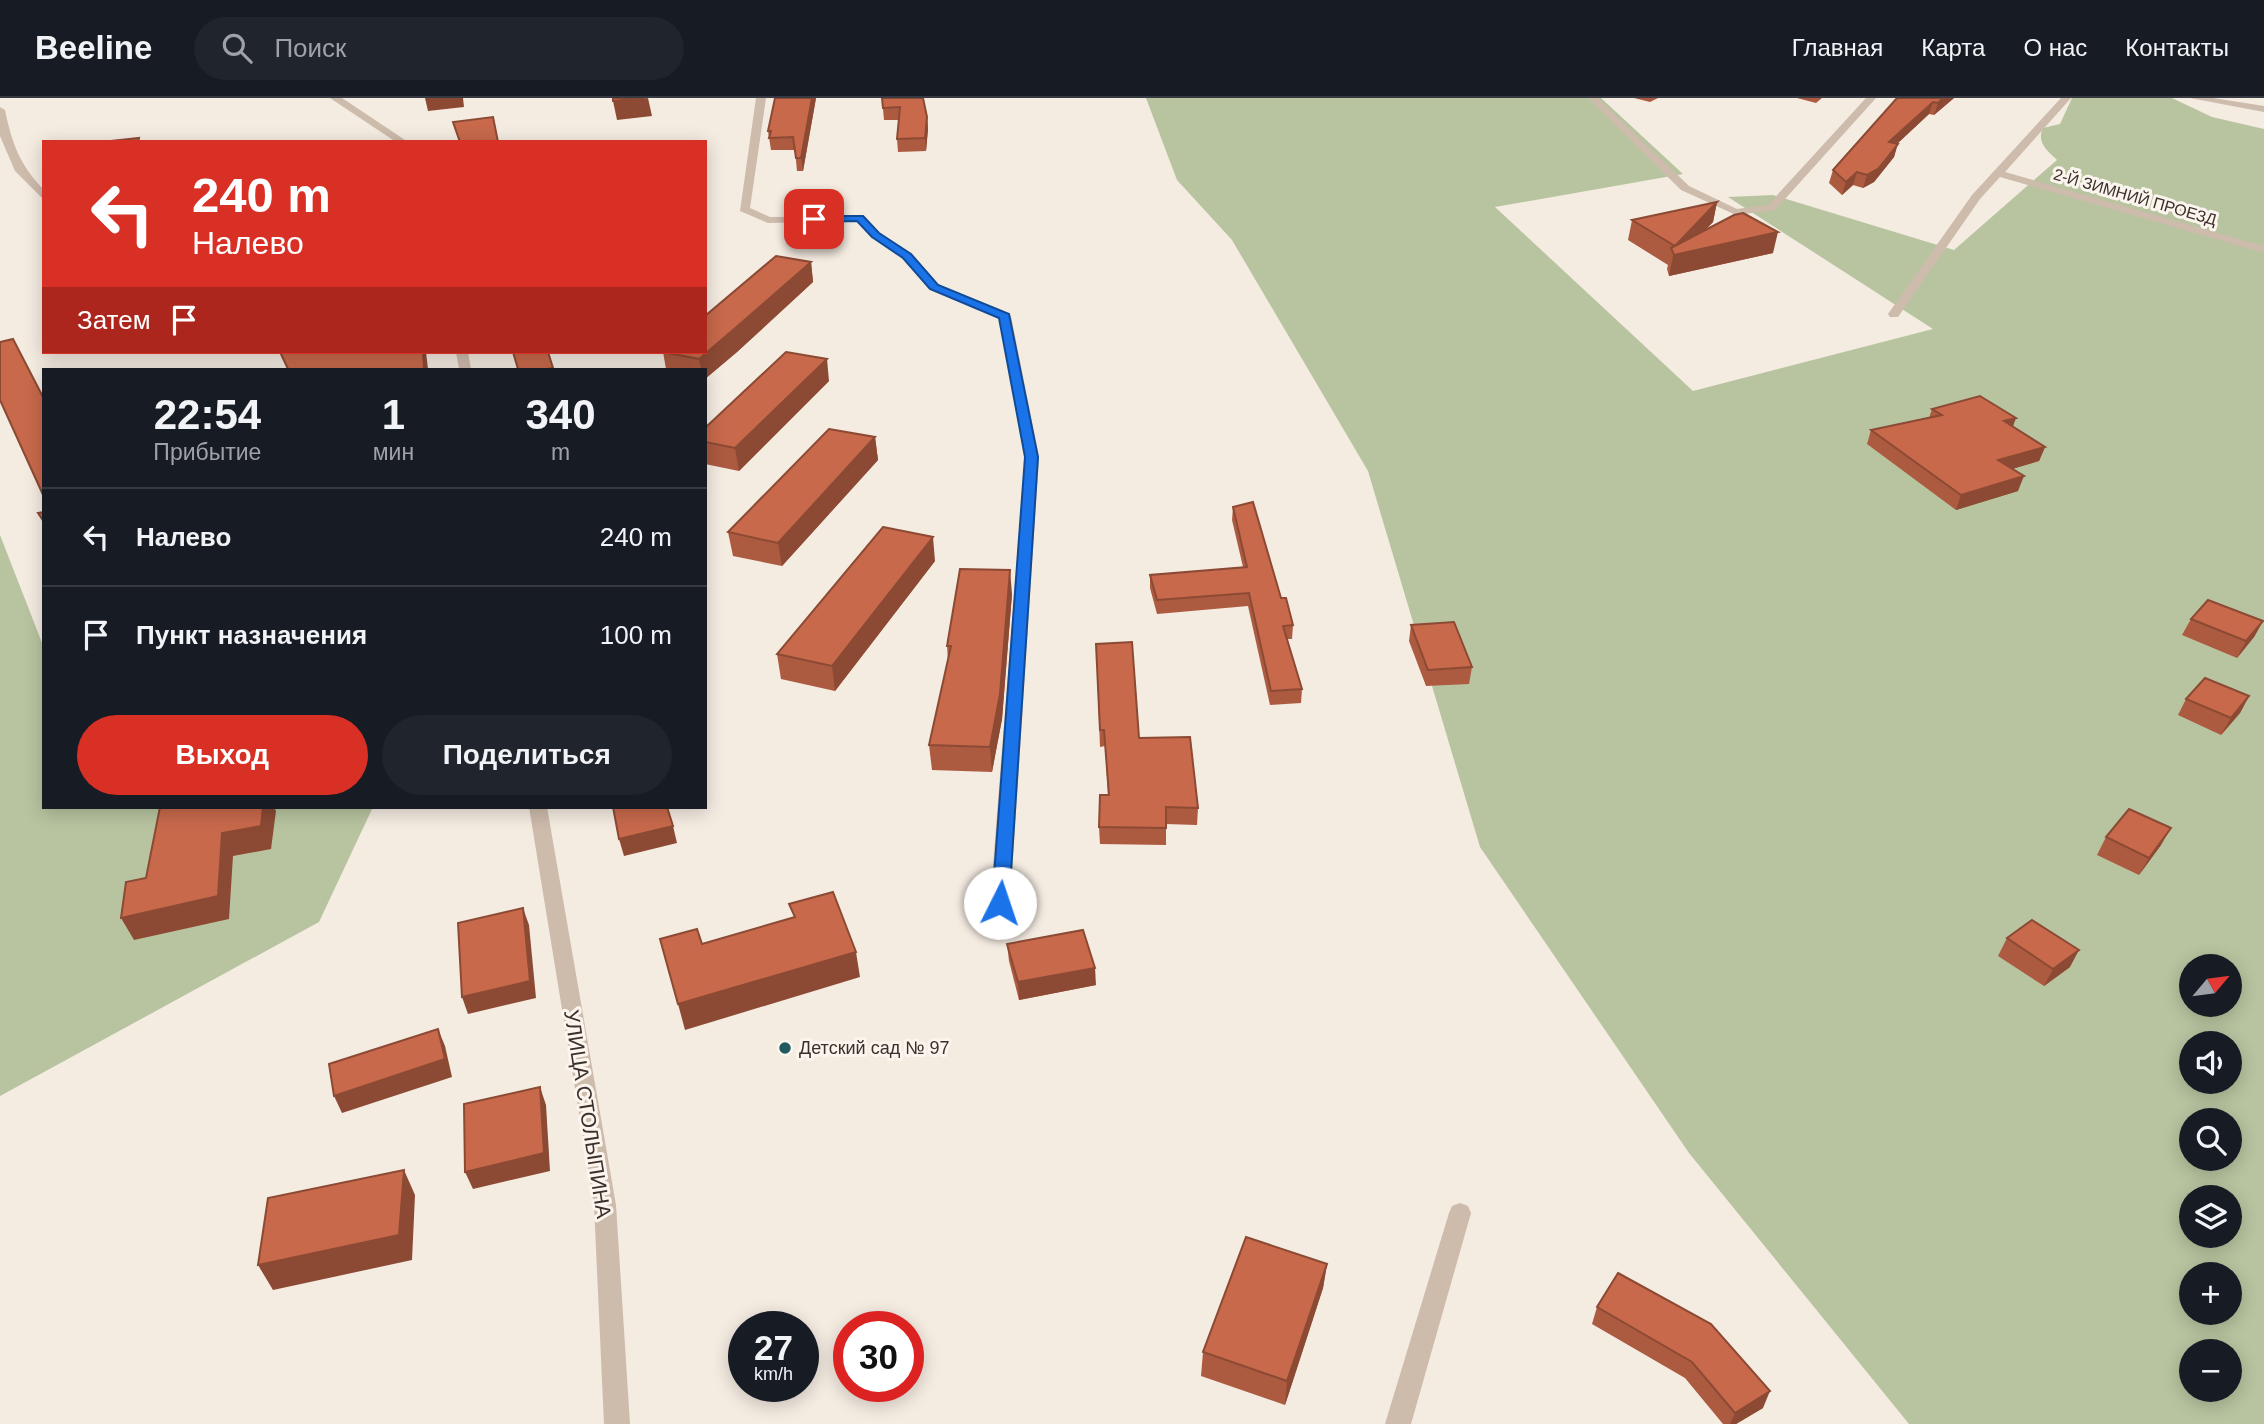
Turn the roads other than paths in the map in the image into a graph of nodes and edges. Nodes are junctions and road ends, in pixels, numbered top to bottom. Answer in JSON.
{"nodes":[{"id":1,"x":335,"y":98,"type":"edge"},
{"id":2,"x":761,"y":98,"type":"edge"},
{"id":3,"x":1593,"y":98,"type":"edge"},
{"id":4,"x":1871,"y":98,"type":"edge"},
{"id":5,"x":2066,"y":98,"type":"edge"},
{"id":6,"x":2195,"y":98,"type":"edge"},
{"id":7,"x":2264,"y":109,"type":"edge"},
{"id":8,"x":0,"y":110,"type":"edge"},
{"id":9,"x":400,"y":140,"type":"edge"},
{"id":10,"x":1997,"y":173,"type":"junction"},
{"id":11,"x":42,"y":195,"type":"edge"},
{"id":12,"x":2264,"y":250,"type":"edge"},
{"id":13,"x":1894,"y":314,"type":"dead end"},
{"id":14,"x":538,"y":809,"type":"edge"},
{"id":15,"x":1000,"y":903,"type":"dead end"},
{"id":16,"x":1460,"y":1213,"type":"dead end"},
{"id":17,"x":617,"y":1424,"type":"edge"},
{"id":18,"x":1398,"y":1424,"type":"edge"}],
"edges":[{"from":1,"to":9,"type":"street"},
{"from":2,"to":15,"type":"street"},
{"from":3,"to":4,"type":"street"},
{"from":5,"to":10,"type":"street"},
{"from":6,"to":7,"type":"street"},
{"from":8,"to":11,"type":"street"},
{"from":10,"to":12,"type":"street","name":"2-Й ЗИМНИЙ ПРОЕЗД"},
{"from":10,"to":13,"type":"street"},
{"from":14,"to":17,"type":"street","name":"УЛИЦА СТОЛЫПИНА"},
{"from":16,"to":18,"type":"street"}]}
